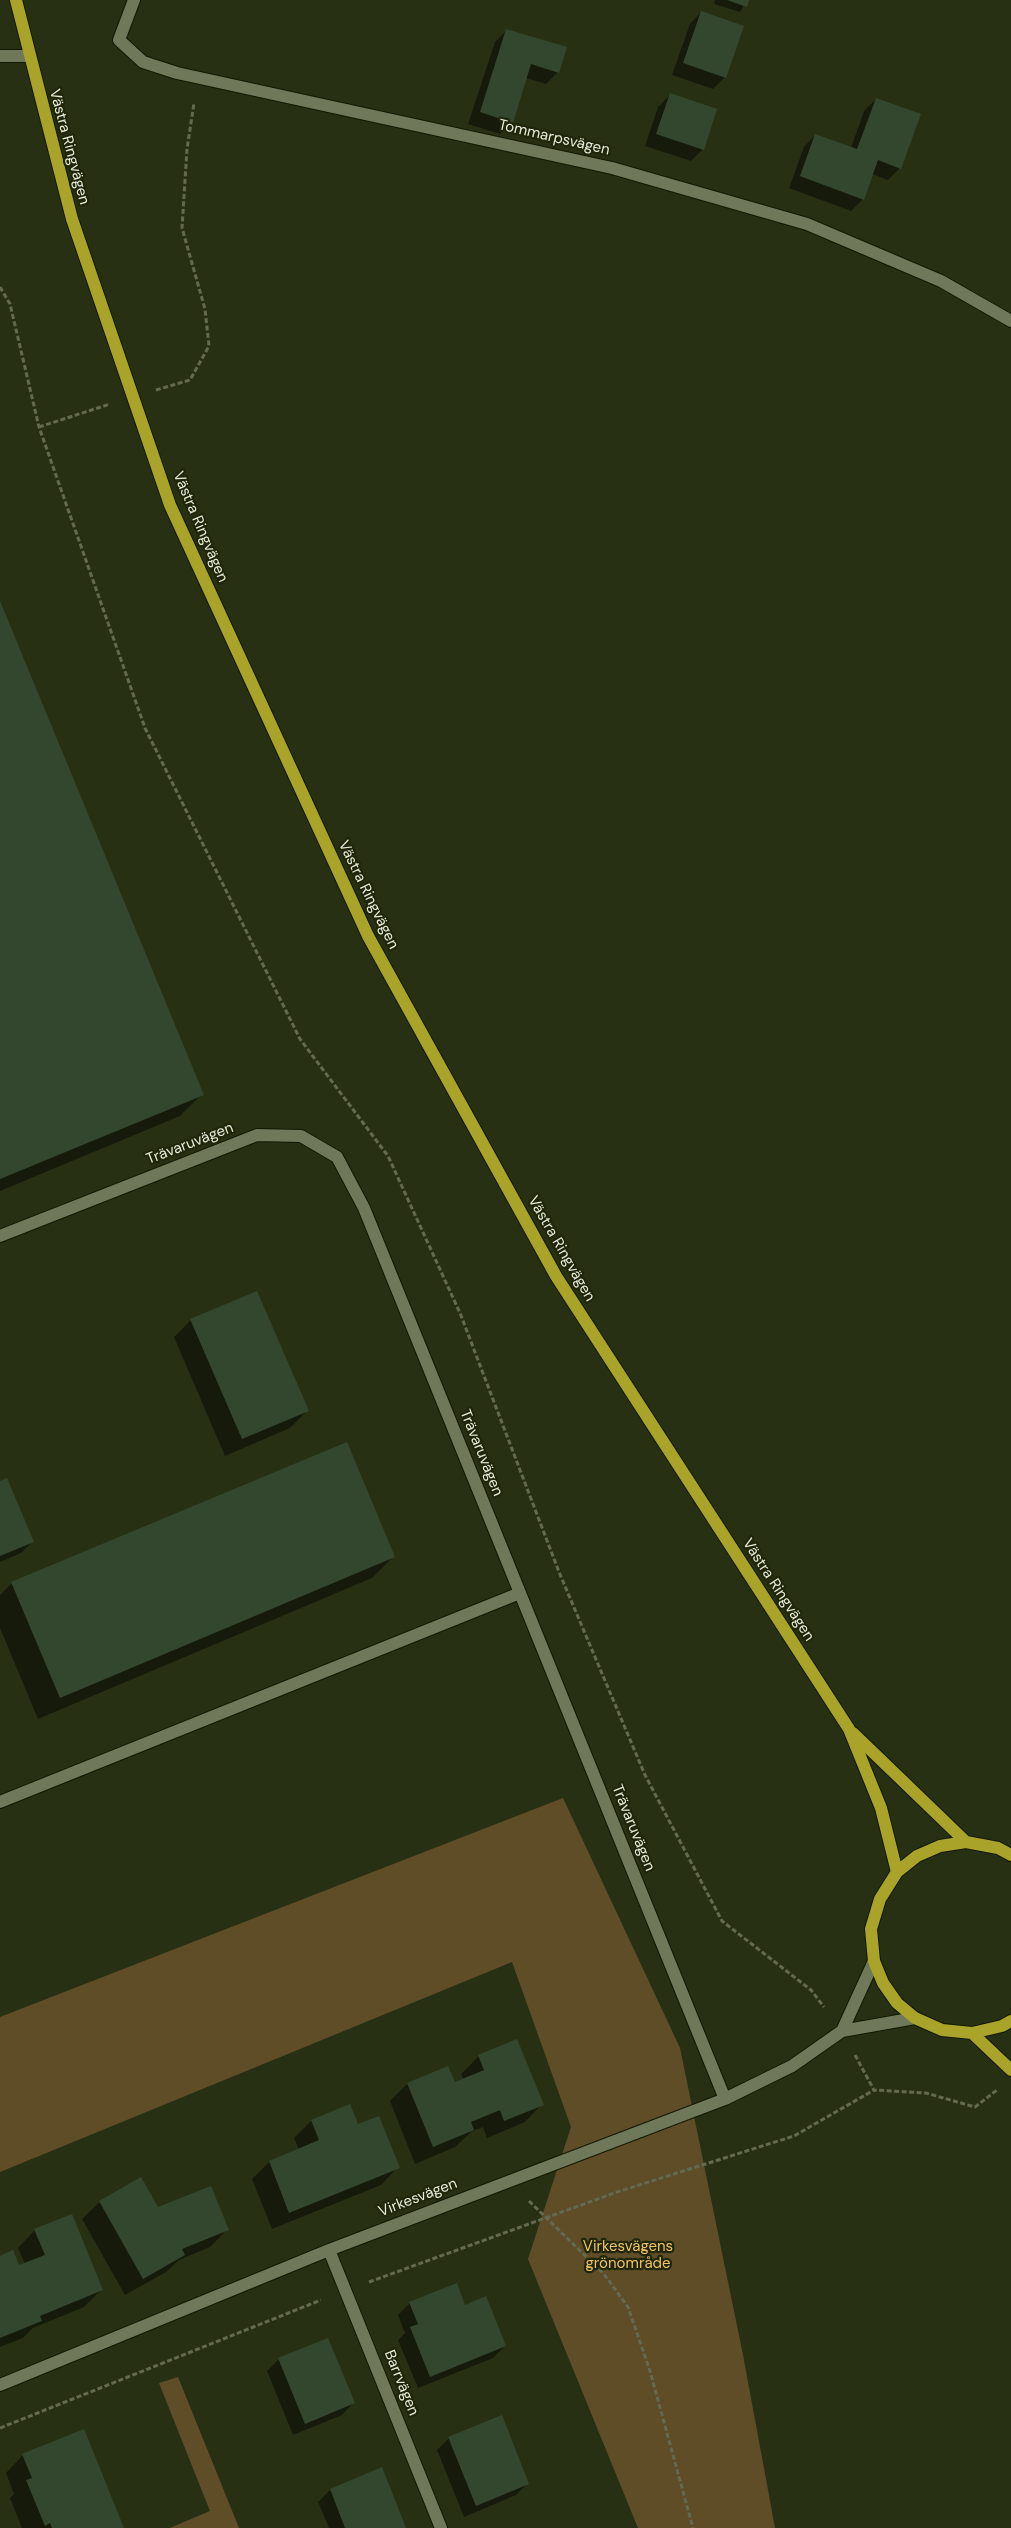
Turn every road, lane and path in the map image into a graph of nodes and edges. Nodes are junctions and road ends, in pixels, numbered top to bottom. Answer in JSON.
{"nodes":[{"id":1,"x":16,"y":0,"type":"edge"},
{"id":2,"x":134,"y":0,"type":"edge"},
{"id":3,"x":0,"y":56,"type":"edge"},
{"id":4,"x":28,"y":56,"type":"junction"},
{"id":5,"x":198,"y":77,"type":"junction"},
{"id":6,"x":0,"y":287,"type":"edge"},
{"id":7,"x":1011,"y":321,"type":"edge"},
{"id":8,"x":132,"y":396,"type":"junction"},
{"id":9,"x":39,"y":426,"type":"junction"},
{"id":10,"x":0,"y":1236,"type":"edge"},
{"id":11,"x":520,"y":1593,"type":"junction"},
{"id":12,"x":850,"y":1729,"type":"junction"},
{"id":13,"x":0,"y":1802,"type":"edge"},
{"id":14,"x":966,"y":1842,"type":"junction"},
{"id":15,"x":1011,"y":1855,"type":"edge"},
{"id":16,"x":897,"y":1872,"type":"junction"},
{"id":17,"x":874,"y":1961,"type":"junction"},
{"id":18,"x":915,"y":2018,"type":"junction"},
{"id":19,"x":1011,"y":2021,"type":"edge"},
{"id":20,"x":842,"y":2032,"type":"junction"},
{"id":21,"x":972,"y":2033,"type":"junction"},
{"id":22,"x":1011,"y":2070,"type":"edge"},
{"id":23,"x":1004,"y":2084,"type":"dead end"},
{"id":24,"x":874,"y":2090,"type":"junction"},
{"id":25,"x":725,"y":2099,"type":"junction"},
{"id":26,"x":510,"y":2180,"type":"junction"},
{"id":27,"x":544,"y":2218,"type":"junction"},
{"id":28,"x":329,"y":2250,"type":"junction"},
{"id":29,"x":346,"y":2290,"type":"junction"},
{"id":30,"x":0,"y":2385,"type":"edge"},
{"id":31,"x":0,"y":2428,"type":"edge"},
{"id":32,"x":441,"y":2528,"type":"edge"},
{"id":33,"x":693,"y":2528,"type":"edge"}],
"edges":[{"from":1,"to":4,"type":"main road","name":"Västra Ringvägen"},
{"from":2,"to":5,"type":"street","name":"Tommarpsvägen"},
{"from":3,"to":4,"type":"street"},
{"from":4,"to":8,"type":"main road","name":"Västra Ringvägen"},
{"from":5,"to":7,"type":"street","name":"Tommarpsvägen"},
{"from":5,"to":8,"type":"path"},
{"from":6,"to":9,"type":"path"},
{"from":8,"to":9,"type":"path"},
{"from":8,"to":12,"type":"main road","name":"Västra Ringvägen"},
{"from":9,"to":20,"type":"path"},
{"from":10,"to":11,"type":"street","name":"Trävaruvägen"},
{"from":11,"to":13,"type":"street"},
{"from":11,"to":25,"type":"street","name":"Trävaruvägen"},
{"from":12,"to":14,"type":"main road","name":"Västra Ringvägen"},
{"from":12,"to":16,"type":"main road","name":"Västra Ringvägen"},
{"from":14,"to":15,"type":"main road"},
{"from":14,"to":16,"type":"main road"},
{"from":16,"to":17,"type":"main road"},
{"from":17,"to":18,"type":"main road"},
{"from":17,"to":20,"type":"street"},
{"from":18,"to":20,"type":"street","name":"Virkesvägen"},
{"from":18,"to":21,"type":"main road"},
{"from":19,"to":21,"type":"main road"},
{"from":20,"to":24,"type":"path"},
{"from":20,"to":25,"type":"street","name":"Virkesvägen"},
{"from":21,"to":22,"type":"main road"},
{"from":23,"to":24,"type":"path"},
{"from":24,"to":27,"type":"path"},
{"from":25,"to":26,"type":"street","name":"Virkesvägen"},
{"from":26,"to":27,"type":"path"},
{"from":26,"to":28,"type":"street","name":"Virkesvägen"},
{"from":27,"to":29,"type":"path"},
{"from":27,"to":33,"type":"path"},
{"from":28,"to":29,"type":"street","name":"Barrvägen"},
{"from":28,"to":30,"type":"street","name":"Virkesvägen"},
{"from":29,"to":31,"type":"path"},
{"from":29,"to":32,"type":"street","name":"Barrvägen"}]}
